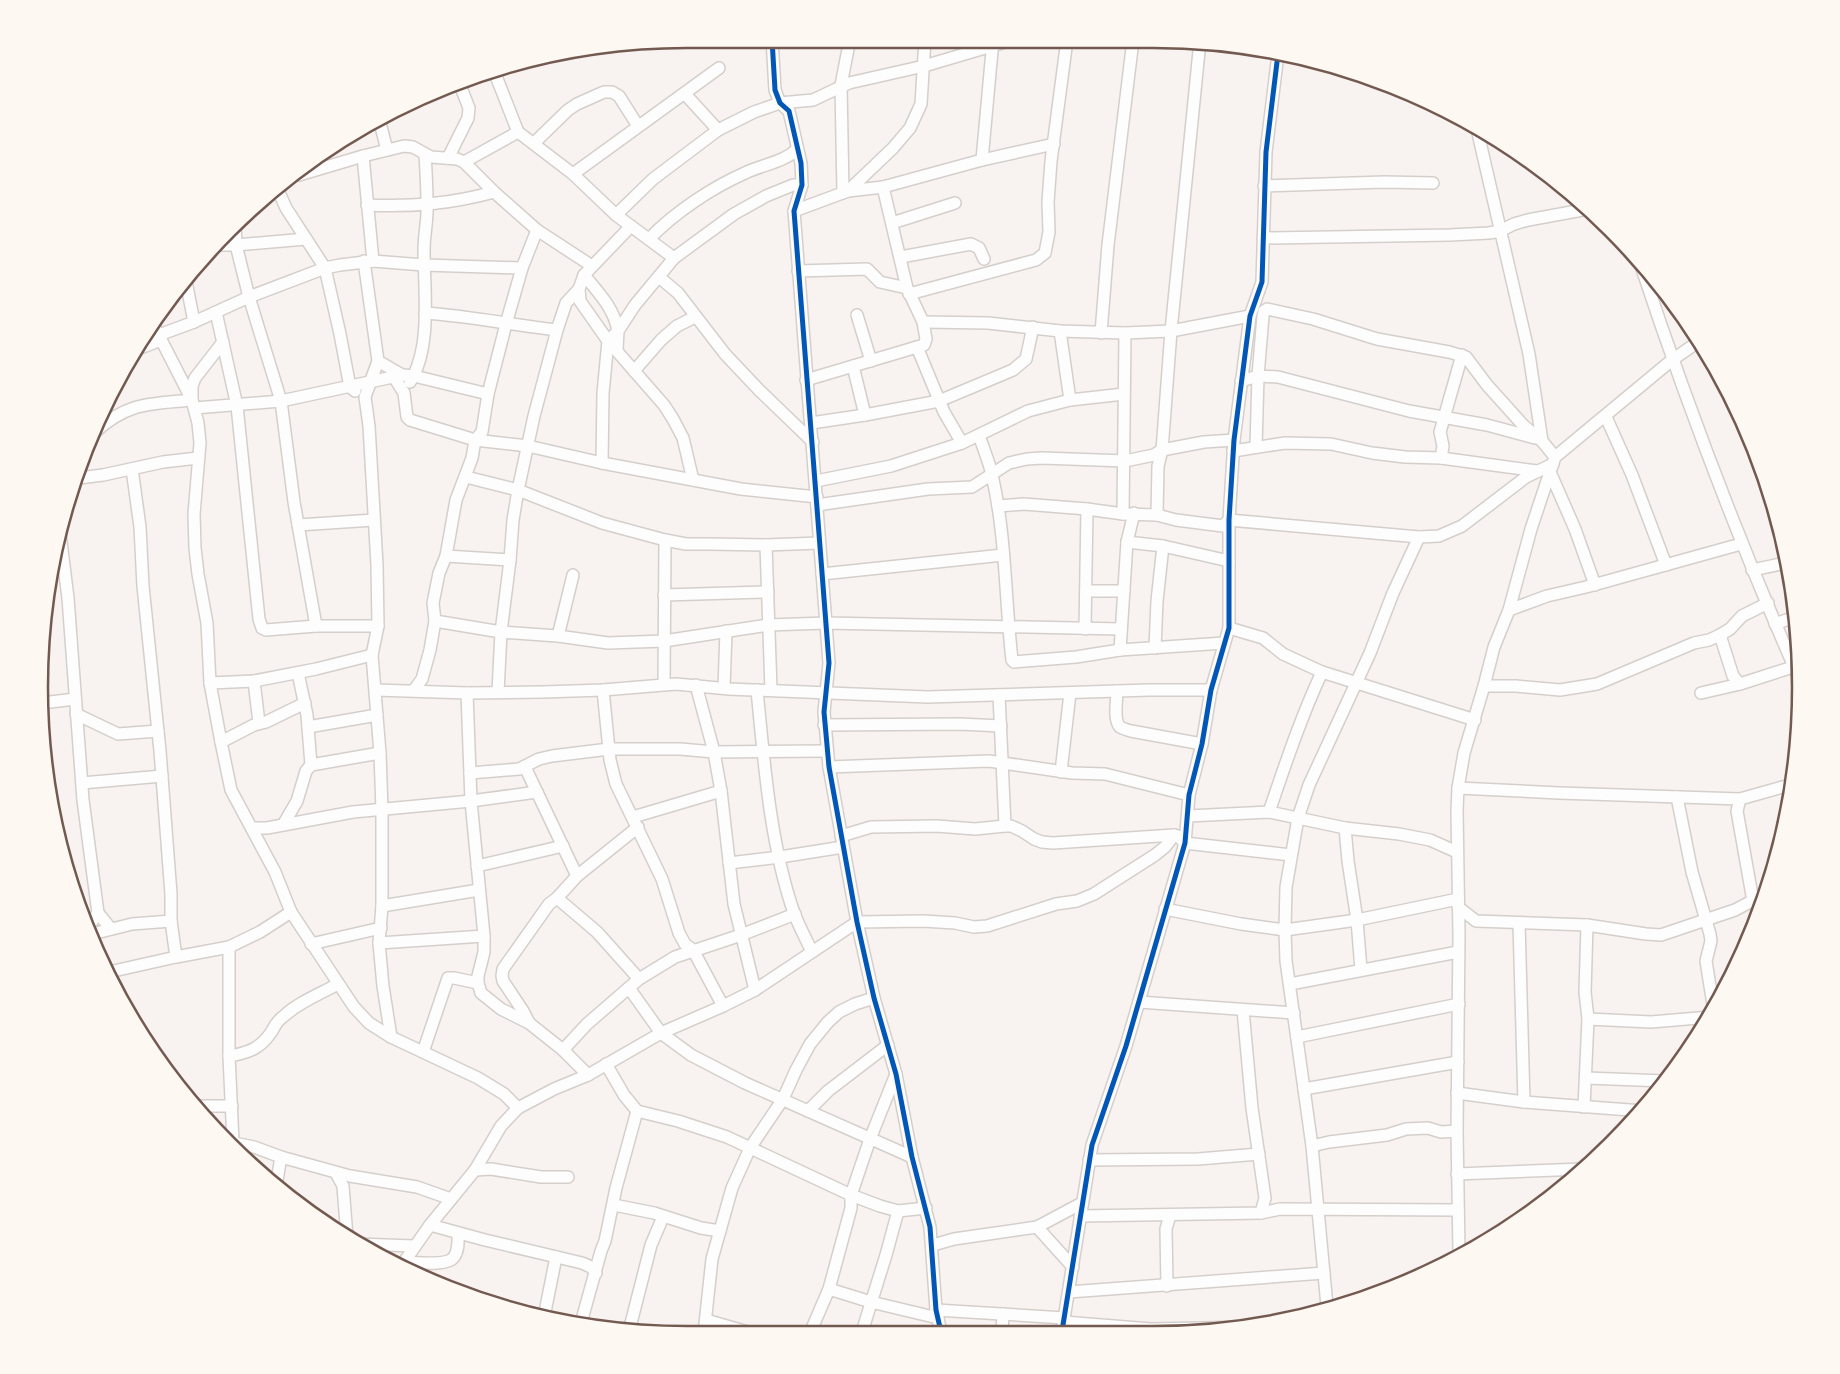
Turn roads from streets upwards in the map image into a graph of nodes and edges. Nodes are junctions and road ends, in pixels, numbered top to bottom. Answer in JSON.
{"nodes":[{"id":1,"x":773,"y":48,"type":"edge"},
{"id":2,"x":848,"y":48,"type":"edge"},
{"id":3,"x":925,"y":48,"type":"edge"},
{"id":4,"x":978,"y":48,"type":"edge"},
{"id":5,"x":993,"y":48,"type":"edge"},
{"id":6,"x":1066,"y":48,"type":"edge"},
{"id":7,"x":1132,"y":48,"type":"edge"},
{"id":8,"x":1199,"y":49,"type":"edge"},
{"id":9,"x":1277,"y":60,"type":"edge"},
{"id":10,"x":924,"y":66,"type":"junction"},
{"id":11,"x":719,"y":68,"type":"dead end"},
{"id":12,"x":496,"y":76,"type":"edge"},
{"id":13,"x":842,"y":85,"type":"junction"},
{"id":14,"x":461,"y":89,"type":"edge"},
{"id":15,"x":685,"y":94,"type":"junction"},
{"id":16,"x":780,"y":103,"type":"junction"},
{"id":17,"x":381,"y":126,"type":"edge"},
{"id":18,"x":638,"y":126,"type":"junction"},
{"id":19,"x":718,"y":130,"type":"junction"},
{"id":20,"x":518,"y":132,"type":"junction"},
{"id":21,"x":1479,"y":137,"type":"edge"},
{"id":22,"x":534,"y":143,"type":"junction"},
{"id":23,"x":1054,"y":144,"type":"junction"},
{"id":24,"x":797,"y":149,"type":"junction"},
{"id":25,"x":387,"y":150,"type":"junction"},
{"id":26,"x":425,"y":154,"type":"junction"},
{"id":27,"x":363,"y":156,"type":"junction"},
{"id":28,"x":448,"y":158,"type":"junction"},
{"id":29,"x":982,"y":160,"type":"junction"},
{"id":30,"x":464,"y":162,"type":"junction"},
{"id":31,"x":309,"y":172,"type":"edge"},
{"id":32,"x":573,"y":174,"type":"junction"},
{"id":33,"x":1433,"y":183,"type":"dead end"},
{"id":34,"x":802,"y":185,"type":"junction"},
{"id":35,"x":1264,"y":186,"type":"junction"},
{"id":36,"x":883,"y":187,"type":"junction"},
{"id":37,"x":494,"y":192,"type":"junction"},
{"id":38,"x":845,"y":192,"type":"junction"},
{"id":39,"x":280,"y":194,"type":"edge"},
{"id":40,"x":955,"y":203,"type":"dead end"},
{"id":41,"x":367,"y":205,"type":"junction"},
{"id":42,"x":428,"y":205,"type":"junction"},
{"id":43,"x":794,"y":211,"type":"junction"},
{"id":44,"x":1580,"y":211,"type":"edge"},
{"id":45,"x":616,"y":215,"type":"junction"},
{"id":46,"x":892,"y":223,"type":"junction"},
{"id":47,"x":632,"y":226,"type":"junction"},
{"id":48,"x":536,"y":230,"type":"junction"},
{"id":49,"x":1500,"y":231,"type":"junction"},
{"id":50,"x":236,"y":235,"type":"edge"},
{"id":51,"x":1263,"y":238,"type":"junction"},
{"id":52,"x":306,"y":239,"type":"junction"},
{"id":53,"x":649,"y":239,"type":"junction"},
{"id":54,"x":225,"y":245,"type":"edge"},
{"id":55,"x":236,"y":245,"type":"junction"},
{"id":56,"x":901,"y":257,"type":"junction"},
{"id":57,"x":674,"y":258,"type":"junction"},
{"id":58,"x":984,"y":259,"type":"dead end"},
{"id":59,"x":369,"y":261,"type":"junction"},
{"id":60,"x":424,"y":265,"type":"junction"},
{"id":61,"x":325,"y":268,"type":"junction"},
{"id":62,"x":522,"y":268,"type":"junction"},
{"id":63,"x":588,"y":270,"type":"junction"},
{"id":64,"x":798,"y":271,"type":"junction"},
{"id":65,"x":659,"y":277,"type":"junction"},
{"id":66,"x":1645,"y":280,"type":"edge"},
{"id":67,"x":187,"y":289,"type":"edge"},
{"id":68,"x":579,"y":289,"type":"junction"},
{"id":69,"x":908,"y":291,"type":"junction"},
{"id":70,"x":249,"y":297,"type":"junction"},
{"id":71,"x":216,"y":312,"type":"junction"},
{"id":72,"x":425,"y":313,"type":"junction"},
{"id":73,"x":857,"y":315,"type":"dead end"},
{"id":74,"x":1250,"y":316,"type":"junction"},
{"id":75,"x":695,"y":317,"type":"junction"},
{"id":76,"x":194,"y":322,"type":"junction"},
{"id":77,"x":923,"y":322,"type":"junction"},
{"id":78,"x":506,"y":324,"type":"junction"},
{"id":79,"x":1033,"y":327,"type":"junction"},
{"id":80,"x":156,"y":330,"type":"edge"},
{"id":81,"x":557,"y":330,"type":"junction"},
{"id":82,"x":618,"y":331,"type":"junction"},
{"id":83,"x":1060,"y":331,"type":"junction"},
{"id":84,"x":1170,"y":331,"type":"junction"},
{"id":85,"x":1101,"y":333,"type":"junction"},
{"id":86,"x":1125,"y":333,"type":"junction"},
{"id":87,"x":160,"y":338,"type":"junction"},
{"id":88,"x":223,"y":342,"type":"junction"},
{"id":89,"x":608,"y":342,"type":"junction"},
{"id":90,"x":147,"y":344,"type":"edge"},
{"id":91,"x":1693,"y":345,"type":"edge"},
{"id":92,"x":917,"y":347,"type":"junction"},
{"id":93,"x":617,"y":350,"type":"junction"},
{"id":94,"x":1462,"y":355,"type":"junction"},
{"id":95,"x":1672,"y":360,"type":"junction"},
{"id":96,"x":378,"y":361,"type":"junction"},
{"id":97,"x":871,"y":361,"type":"junction"},
{"id":98,"x":853,"y":366,"type":"junction"},
{"id":99,"x":634,"y":371,"type":"junction"},
{"id":100,"x":403,"y":376,"type":"junction"},
{"id":101,"x":1258,"y":376,"type":"junction"},
{"id":102,"x":806,"y":380,"type":"junction"},
{"id":103,"x":1241,"y":381,"type":"junction"},
{"id":104,"x":372,"y":382,"type":"junction"},
{"id":105,"x":350,"y":387,"type":"junction"},
{"id":106,"x":404,"y":393,"type":"junction"},
{"id":107,"x":488,"y":394,"type":"junction"},
{"id":108,"x":1124,"y":394,"type":"junction"},
{"id":109,"x":365,"y":397,"type":"junction"},
{"id":110,"x":939,"y":400,"type":"junction"},
{"id":111,"x":1070,"y":400,"type":"junction"},
{"id":112,"x":281,"y":401,"type":"junction"},
{"id":113,"x":193,"y":404,"type":"junction"},
{"id":114,"x":237,"y":406,"type":"junction"},
{"id":115,"x":865,"y":415,"type":"junction"},
{"id":116,"x":1606,"y":417,"type":"junction"},
{"id":117,"x":1446,"y":418,"type":"junction"},
{"id":118,"x":811,"y":423,"type":"junction"},
{"id":119,"x":103,"y":425,"type":"edge"},
{"id":120,"x":978,"y":435,"type":"junction"},
{"id":121,"x":1539,"y":439,"type":"junction"},
{"id":122,"x":475,"y":440,"type":"junction"},
{"id":123,"x":813,"y":442,"type":"junction"},
{"id":124,"x":962,"y":443,"type":"junction"},
{"id":125,"x":1234,"y":445,"type":"junction"},
{"id":126,"x":528,"y":446,"type":"junction"},
{"id":127,"x":1256,"y":447,"type":"junction"},
{"id":128,"x":1162,"y":450,"type":"junction"},
{"id":129,"x":198,"y":458,"type":"junction"},
{"id":130,"x":1440,"y":458,"type":"junction"},
{"id":131,"x":1125,"y":460,"type":"junction"},
{"id":132,"x":602,"y":463,"type":"junction"},
{"id":133,"x":1553,"y":464,"type":"junction"},
{"id":134,"x":132,"y":469,"type":"junction"},
{"id":135,"x":1537,"y":471,"type":"junction"},
{"id":136,"x":992,"y":473,"type":"junction"},
{"id":137,"x":466,"y":477,"type":"junction"},
{"id":138,"x":82,"y":478,"type":"edge"},
{"id":139,"x":692,"y":480,"type":"junction"},
{"id":140,"x":816,"y":481,"type":"junction"},
{"id":141,"x":518,"y":490,"type":"junction"},
{"id":142,"x":817,"y":501,"type":"junction"},
{"id":143,"x":998,"y":506,"type":"junction"},
{"id":144,"x":1087,"y":509,"type":"junction"},
{"id":145,"x":1128,"y":513,"type":"junction"},
{"id":146,"x":1158,"y":515,"type":"junction"},
{"id":147,"x":374,"y":520,"type":"junction"},
{"id":148,"x":1229,"y":520,"type":"junction"},
{"id":149,"x":298,"y":525,"type":"junction"},
{"id":150,"x":1419,"y":537,"type":"junction"},
{"id":151,"x":665,"y":540,"type":"junction"},
{"id":152,"x":819,"y":542,"type":"junction"},
{"id":153,"x":1127,"y":542,"type":"junction"},
{"id":154,"x":1741,"y":544,"type":"junction"},
{"id":155,"x":766,"y":545,"type":"junction"},
{"id":156,"x":1163,"y":546,"type":"junction"},
{"id":157,"x":62,"y":552,"type":"edge"},
{"id":158,"x":1003,"y":555,"type":"junction"},
{"id":159,"x":446,"y":556,"type":"junction"},
{"id":160,"x":510,"y":560,"type":"junction"},
{"id":161,"x":1229,"y":560,"type":"junction"},
{"id":162,"x":1780,"y":564,"type":"edge"},
{"id":163,"x":1666,"y":565,"type":"junction"},
{"id":164,"x":1752,"y":570,"type":"junction"},
{"id":165,"x":822,"y":574,"type":"junction"},
{"id":166,"x":573,"y":575,"type":"dead end"},
{"id":167,"x":1595,"y":585,"type":"junction"},
{"id":168,"x":1087,"y":591,"type":"junction"},
{"id":169,"x":1124,"y":591,"type":"junction"},
{"id":170,"x":768,"y":592,"type":"junction"},
{"id":171,"x":664,"y":595,"type":"junction"},
{"id":172,"x":1768,"y":603,"type":"junction"},
{"id":173,"x":1509,"y":610,"type":"junction"},
{"id":174,"x":1788,"y":619,"type":"edge"},
{"id":175,"x":435,"y":621,"type":"junction"},
{"id":176,"x":826,"y":623,"type":"junction"},
{"id":177,"x":1775,"y":624,"type":"junction"},
{"id":178,"x":768,"y":625,"type":"junction"},
{"id":179,"x":316,"y":626,"type":"junction"},
{"id":180,"x":378,"y":626,"type":"junction"},
{"id":181,"x":1008,"y":626,"type":"junction"},
{"id":182,"x":1228,"y":628,"type":"junction"},
{"id":183,"x":1086,"y":629,"type":"junction"},
{"id":184,"x":1121,"y":629,"type":"junction"},
{"id":185,"x":726,"y":631,"type":"junction"},
{"id":186,"x":501,"y":632,"type":"junction"},
{"id":187,"x":1720,"y":635,"type":"junction"},
{"id":188,"x":558,"y":636,"type":"junction"},
{"id":189,"x":664,"y":641,"type":"junction"},
{"id":190,"x":1224,"y":643,"type":"junction"},
{"id":191,"x":1154,"y":648,"type":"junction"},
{"id":192,"x":1120,"y":650,"type":"junction"},
{"id":193,"x":372,"y":655,"type":"junction"},
{"id":194,"x":1791,"y":657,"type":"edge"},
{"id":195,"x":1792,"y":667,"type":"edge"},
{"id":196,"x":1322,"y":672,"type":"junction"},
{"id":197,"x":298,"y":673,"type":"junction"},
{"id":198,"x":254,"y":681,"type":"junction"},
{"id":199,"x":210,"y":683,"type":"junction"},
{"id":200,"x":1356,"y":683,"type":"junction"},
{"id":201,"x":664,"y":684,"type":"junction"},
{"id":202,"x":1740,"y":684,"type":"junction"},
{"id":203,"x":696,"y":685,"type":"junction"},
{"id":204,"x":1484,"y":686,"type":"junction"},
{"id":205,"x":724,"y":688,"type":"junction"},
{"id":206,"x":376,"y":690,"type":"junction"},
{"id":207,"x":603,"y":690,"type":"junction"},
{"id":208,"x":757,"y":690,"type":"junction"},
{"id":209,"x":771,"y":690,"type":"junction"},
{"id":210,"x":1211,"y":690,"type":"junction"},
{"id":211,"x":419,"y":691,"type":"junction"},
{"id":212,"x":1118,"y":691,"type":"junction"},
{"id":213,"x":498,"y":692,"type":"junction"},
{"id":214,"x":826,"y":692,"type":"junction"},
{"id":215,"x":467,"y":693,"type":"junction"},
{"id":216,"x":1701,"y":693,"type":"dead end"},
{"id":217,"x":1070,"y":694,"type":"junction"},
{"id":218,"x":999,"y":695,"type":"junction"},
{"id":219,"x":75,"y":698,"type":"junction"},
{"id":220,"x":48,"y":702,"type":"edge"},
{"id":221,"x":305,"y":704,"type":"junction"},
{"id":222,"x":76,"y":714,"type":"junction"},
{"id":223,"x":378,"y":715,"type":"junction"},
{"id":224,"x":1475,"y":720,"type":"junction"},
{"id":225,"x":259,"y":723,"type":"junction"},
{"id":226,"x":824,"y":725,"type":"junction"},
{"id":227,"x":308,"y":726,"type":"junction"},
{"id":228,"x":1001,"y":726,"type":"junction"},
{"id":229,"x":158,"y":731,"type":"junction"},
{"id":230,"x":220,"y":742,"type":"junction"},
{"id":231,"x":1202,"y":744,"type":"junction"},
{"id":232,"x":609,"y":750,"type":"junction"},
{"id":233,"x":826,"y":750,"type":"junction"},
{"id":234,"x":714,"y":752,"type":"junction"},
{"id":235,"x":763,"y":752,"type":"junction"},
{"id":236,"x":380,"y":753,"type":"junction"},
{"id":237,"x":1002,"y":763,"type":"junction"},
{"id":238,"x":312,"y":765,"type":"junction"},
{"id":239,"x":525,"y":767,"type":"junction"},
{"id":240,"x":829,"y":767,"type":"junction"},
{"id":241,"x":1061,"y":772,"type":"junction"},
{"id":242,"x":470,"y":773,"type":"junction"},
{"id":243,"x":162,"y":776,"type":"junction"},
{"id":244,"x":82,"y":783,"type":"junction"},
{"id":245,"x":1784,"y":786,"type":"edge"},
{"id":246,"x":1458,"y":788,"type":"junction"},
{"id":247,"x":721,"y":791,"type":"junction"},
{"id":248,"x":537,"y":792,"type":"junction"},
{"id":249,"x":1189,"y":795,"type":"junction"},
{"id":250,"x":1677,"y":797,"type":"junction"},
{"id":251,"x":1740,"y":799,"type":"junction"},
{"id":252,"x":471,"y":801,"type":"junction"},
{"id":253,"x":382,"y":810,"type":"junction"},
{"id":254,"x":1269,"y":812,"type":"junction"},
{"id":255,"x":1188,"y":816,"type":"junction"},
{"id":256,"x":1298,"y":818,"type":"junction"},
{"id":257,"x":635,"y":822,"type":"junction"},
{"id":258,"x":283,"y":825,"type":"junction"},
{"id":259,"x":1005,"y":826,"type":"junction"},
{"id":260,"x":252,"y":828,"type":"junction"},
{"id":261,"x":267,"y":828,"type":"junction"},
{"id":262,"x":1345,"y":828,"type":"junction"},
{"id":263,"x":1174,"y":835,"type":"junction"},
{"id":264,"x":842,"y":841,"type":"junction"},
{"id":265,"x":260,"y":843,"type":"junction"},
{"id":266,"x":1185,"y":843,"type":"junction"},
{"id":267,"x":563,"y":846,"type":"junction"},
{"id":268,"x":1457,"y":852,"type":"junction"},
{"id":269,"x":1291,"y":855,"type":"junction"},
{"id":270,"x":780,"y":857,"type":"junction"},
{"id":271,"x":729,"y":863,"type":"junction"},
{"id":272,"x":477,"y":866,"type":"junction"},
{"id":273,"x":577,"y":876,"type":"junction"},
{"id":274,"x":479,"y":890,"type":"junction"},
{"id":275,"x":558,"y":898,"type":"junction"},
{"id":276,"x":1757,"y":899,"type":"edge"},
{"id":277,"x":1753,"y":901,"type":"junction"},
{"id":278,"x":1458,"y":903,"type":"junction"},
{"id":279,"x":382,"y":906,"type":"junction"},
{"id":280,"x":1165,"y":909,"type":"junction"},
{"id":281,"x":98,"y":912,"type":"junction"},
{"id":282,"x":291,"y":912,"type":"junction"},
{"id":283,"x":795,"y":914,"type":"junction"},
{"id":284,"x":1357,"y":920,"type":"junction"},
{"id":285,"x":1705,"y":920,"type":"junction"},
{"id":286,"x":92,"y":921,"type":"edge"},
{"id":287,"x":171,"y":921,"type":"junction"},
{"id":288,"x":1476,"y":921,"type":"junction"},
{"id":289,"x":857,"y":922,"type":"junction"},
{"id":290,"x":1519,"y":923,"type":"junction"},
{"id":291,"x":1587,"y":925,"type":"junction"},
{"id":292,"x":381,"y":928,"type":"junction"},
{"id":293,"x":111,"y":929,"type":"junction"},
{"id":294,"x":1285,"y":930,"type":"junction"},
{"id":295,"x":96,"y":933,"type":"edge"},
{"id":296,"x":741,"y":935,"type":"junction"},
{"id":297,"x":1459,"y":935,"type":"junction"},
{"id":298,"x":484,"y":936,"type":"junction"},
{"id":299,"x":379,"y":943,"type":"junction"},
{"id":300,"x":310,"y":944,"type":"junction"},
{"id":301,"x":229,"y":947,"type":"junction"},
{"id":302,"x":694,"y":950,"type":"junction"},
{"id":303,"x":812,"y":952,"type":"junction"},
{"id":304,"x":1458,"y":952,"type":"junction"},
{"id":305,"x":176,"y":957,"type":"junction"},
{"id":306,"x":1361,"y":970,"type":"junction"},
{"id":307,"x":114,"y":971,"type":"edge"},
{"id":308,"x":639,"y":979,"type":"junction"},
{"id":309,"x":478,"y":983,"type":"junction"},
{"id":310,"x":338,"y":984,"type":"junction"},
{"id":311,"x":1290,"y":984,"type":"junction"},
{"id":312,"x":629,"y":988,"type":"junction"},
{"id":313,"x":755,"y":990,"type":"junction"},
{"id":314,"x":874,"y":998,"type":"junction"},
{"id":315,"x":1712,"y":998,"type":"edge"},
{"id":316,"x":1139,"y":1002,"type":"junction"},
{"id":317,"x":1458,"y":1004,"type":"junction"},
{"id":318,"x":723,"y":1006,"type":"junction"},
{"id":319,"x":1243,"y":1010,"type":"junction"},
{"id":320,"x":1294,"y":1013,"type":"junction"},
{"id":321,"x":1700,"y":1018,"type":"edge"},
{"id":322,"x":1588,"y":1019,"type":"junction"},
{"id":323,"x":529,"y":1023,"type":"junction"},
{"id":324,"x":661,"y":1033,"type":"junction"},
{"id":325,"x":391,"y":1037,"type":"junction"},
{"id":326,"x":1297,"y":1037,"type":"junction"},
{"id":327,"x":888,"y":1045,"type":"junction"},
{"id":328,"x":564,"y":1050,"type":"junction"},
{"id":329,"x":423,"y":1052,"type":"junction"},
{"id":330,"x":230,"y":1056,"type":"junction"},
{"id":331,"x":1458,"y":1062,"type":"junction"},
{"id":332,"x":606,"y":1064,"type":"junction"},
{"id":333,"x":896,"y":1074,"type":"junction"},
{"id":334,"x":588,"y":1075,"type":"junction"},
{"id":335,"x":1587,"y":1078,"type":"junction"},
{"id":336,"x":1656,"y":1081,"type":"edge"},
{"id":337,"x":1304,"y":1089,"type":"junction"},
{"id":338,"x":1457,"y":1093,"type":"junction"},
{"id":339,"x":783,"y":1099,"type":"junction"},
{"id":340,"x":1524,"y":1102,"type":"junction"},
{"id":341,"x":204,"y":1106,"type":"edge"},
{"id":342,"x":232,"y":1106,"type":"junction"},
{"id":343,"x":518,"y":1108,"type":"junction"},
{"id":344,"x":1584,"y":1108,"type":"junction"},
{"id":345,"x":1633,"y":1110,"type":"edge"},
{"id":346,"x":637,"y":1111,"type":"junction"},
{"id":347,"x":808,"y":1111,"type":"junction"},
{"id":348,"x":1457,"y":1131,"type":"junction"},
{"id":349,"x":231,"y":1135,"type":"edge"},
{"id":350,"x":870,"y":1139,"type":"junction"},
{"id":351,"x":241,"y":1145,"type":"edge"},
{"id":352,"x":1312,"y":1146,"type":"junction"},
{"id":353,"x":750,"y":1148,"type":"junction"},
{"id":354,"x":1259,"y":1154,"type":"junction"},
{"id":355,"x":281,"y":1157,"type":"junction"},
{"id":356,"x":912,"y":1158,"type":"junction"},
{"id":357,"x":1089,"y":1160,"type":"junction"},
{"id":358,"x":1573,"y":1169,"type":"edge"},
{"id":359,"x":475,"y":1170,"type":"junction"},
{"id":360,"x":1457,"y":1174,"type":"junction"},
{"id":361,"x":568,"y":1177,"type":"dead end"},
{"id":362,"x":277,"y":1178,"type":"edge"},
{"id":363,"x":347,"y":1181,"type":"junction"},
{"id":364,"x":851,"y":1195,"type":"junction"},
{"id":365,"x":1265,"y":1198,"type":"junction"},
{"id":366,"x":450,"y":1199,"type":"junction"},
{"id":367,"x":1082,"y":1204,"type":"junction"},
{"id":368,"x":614,"y":1205,"type":"junction"},
{"id":369,"x":926,"y":1208,"type":"junction"},
{"id":370,"x":1280,"y":1209,"type":"junction"},
{"id":371,"x":1317,"y":1209,"type":"junction"},
{"id":372,"x":1458,"y":1210,"type":"junction"},
{"id":373,"x":898,"y":1211,"type":"junction"},
{"id":374,"x":1261,"y":1213,"type":"junction"},
{"id":375,"x":1170,"y":1215,"type":"junction"},
{"id":376,"x":1080,"y":1216,"type":"junction"},
{"id":377,"x":663,"y":1217,"type":"junction"},
{"id":378,"x":430,"y":1225,"type":"junction"},
{"id":379,"x":1037,"y":1227,"type":"junction"},
{"id":380,"x":347,"y":1228,"type":"edge"},
{"id":381,"x":720,"y":1231,"type":"junction"},
{"id":382,"x":458,"y":1233,"type":"junction"},
{"id":383,"x":374,"y":1245,"type":"edge"},
{"id":384,"x":933,"y":1245,"type":"junction"},
{"id":385,"x":414,"y":1246,"type":"junction"},
{"id":386,"x":1459,"y":1249,"type":"edge"},
{"id":387,"x":601,"y":1251,"type":"junction"},
{"id":388,"x":556,"y":1257,"type":"junction"},
{"id":389,"x":404,"y":1261,"type":"edge"},
{"id":390,"x":577,"y":1262,"type":"junction"},
{"id":391,"x":408,"y":1263,"type":"edge"},
{"id":392,"x":1073,"y":1267,"type":"junction"},
{"id":393,"x":596,"y":1273,"type":"junction"},
{"id":394,"x":1324,"y":1273,"type":"junction"},
{"id":395,"x":1167,"y":1286,"type":"junction"},
{"id":396,"x":829,"y":1289,"type":"junction"},
{"id":397,"x":1069,"y":1292,"type":"junction"},
{"id":398,"x":871,"y":1302,"type":"junction"},
{"id":399,"x":1327,"y":1303,"type":"edge"},
{"id":400,"x":545,"y":1310,"type":"edge"},
{"id":401,"x":937,"y":1314,"type":"junction"},
{"id":402,"x":1003,"y":1314,"type":"junction"},
{"id":403,"x":583,"y":1317,"type":"edge"},
{"id":404,"x":706,"y":1320,"type":"junction"},
{"id":405,"x":631,"y":1324,"type":"edge"},
{"id":406,"x":1064,"y":1324,"type":"edge"},
{"id":407,"x":705,"y":1326,"type":"edge"},
{"id":408,"x":727,"y":1326,"type":"edge"},
{"id":409,"x":813,"y":1326,"type":"edge"},
{"id":410,"x":864,"y":1326,"type":"edge"},
{"id":411,"x":940,"y":1326,"type":"edge"},
{"id":412,"x":1002,"y":1326,"type":"edge"},
{"id":413,"x":1099,"y":1326,"type":"edge"}],
"edges":[{"from":1,"to":16,"type":"street"},
{"from":2,"to":13,"type":"street"},
{"from":3,"to":10,"type":"street"},
{"from":4,"to":10,"type":"street"},
{"from":5,"to":29,"type":"street"},
{"from":6,"to":23,"type":"street"},
{"from":7,"to":85,"type":"street"},
{"from":8,"to":84,"type":"street"},
{"from":9,"to":35,"type":"street"},
{"from":10,"to":13,"type":"street"},
{"from":10,"to":38,"type":"street"},
{"from":11,"to":15,"type":"street"},
{"from":12,"to":20,"type":"street"},
{"from":13,"to":16,"type":"street"},
{"from":13,"to":38,"type":"street"},
{"from":14,"to":28,"type":"street"},
{"from":15,"to":18,"type":"street"},
{"from":15,"to":19,"type":"street"},
{"from":16,"to":19,"type":"street"},
{"from":16,"to":24,"type":"street"},
{"from":17,"to":25,"type":"street"},
{"from":18,"to":22,"type":"street"},
{"from":18,"to":32,"type":"street"},
{"from":19,"to":45,"type":"street"},
{"from":20,"to":22,"type":"street"},
{"from":20,"to":30,"type":"street"},
{"from":21,"to":49,"type":"street"},
{"from":22,"to":32,"type":"street"},
{"from":23,"to":29,"type":"street"},
{"from":23,"to":69,"type":"street"},
{"from":24,"to":34,"type":"street"},
{"from":24,"to":53,"type":"street"},
{"from":25,"to":26,"type":"street"},
{"from":25,"to":27,"type":"street"},
{"from":26,"to":28,"type":"street"},
{"from":26,"to":42,"type":"street"},
{"from":27,"to":31,"type":"street"},
{"from":27,"to":41,"type":"street"},
{"from":28,"to":30,"type":"street"},
{"from":29,"to":36,"type":"street"},
{"from":30,"to":37,"type":"street"},
{"from":32,"to":45,"type":"street"},
{"from":33,"to":35,"type":"street"},
{"from":34,"to":43,"type":"street"},
{"from":34,"to":57,"type":"street"},
{"from":35,"to":51,"type":"street"},
{"from":36,"to":38,"type":"street"},
{"from":36,"to":46,"type":"street"},
{"from":37,"to":42,"type":"street"},
{"from":37,"to":48,"type":"street"},
{"from":38,"to":43,"type":"street"},
{"from":39,"to":52,"type":"street"},
{"from":40,"to":46,"type":"street"},
{"from":41,"to":42,"type":"street"},
{"from":41,"to":59,"type":"street"},
{"from":42,"to":60,"type":"street"},
{"from":43,"to":64,"type":"street"},
{"from":44,"to":49,"type":"street"},
{"from":45,"to":47,"type":"street"},
{"from":46,"to":56,"type":"street"},
{"from":47,"to":53,"type":"street"},
{"from":47,"to":63,"type":"street"},
{"from":48,"to":62,"type":"street"},
{"from":48,"to":63,"type":"street"},
{"from":49,"to":51,"type":"street"},
{"from":49,"to":121,"type":"street"},
{"from":50,"to":55,"type":"street"},
{"from":51,"to":74,"type":"street"},
{"from":52,"to":55,"type":"street"},
{"from":52,"to":61,"type":"street"},
{"from":53,"to":57,"type":"street"},
{"from":54,"to":55,"type":"street"},
{"from":55,"to":70,"type":"street"},
{"from":56,"to":58,"type":"street"},
{"from":56,"to":69,"type":"street"},
{"from":57,"to":65,"type":"street"},
{"from":59,"to":60,"type":"street"},
{"from":59,"to":61,"type":"street"},
{"from":59,"to":96,"type":"street"},
{"from":60,"to":62,"type":"street"},
{"from":60,"to":72,"type":"street"},
{"from":61,"to":70,"type":"street"},
{"from":61,"to":105,"type":"street"},
{"from":62,"to":78,"type":"street"},
{"from":63,"to":68,"type":"street"},
{"from":63,"to":82,"type":"street"},
{"from":64,"to":69,"type":"street"},
{"from":64,"to":102,"type":"street"},
{"from":65,"to":75,"type":"street"},
{"from":65,"to":82,"type":"street"},
{"from":66,"to":95,"type":"street"},
{"from":67,"to":76,"type":"street"},
{"from":68,"to":81,"type":"street"},
{"from":68,"to":89,"type":"street"},
{"from":69,"to":77,"type":"street"},
{"from":70,"to":71,"type":"street"},
{"from":70,"to":112,"type":"street"},
{"from":71,"to":76,"type":"street"},
{"from":71,"to":88,"type":"street"},
{"from":72,"to":78,"type":"street"},
{"from":72,"to":100,"type":"street"},
{"from":73,"to":97,"type":"street"},
{"from":74,"to":84,"type":"street"},
{"from":74,"to":103,"type":"street"},
{"from":75,"to":99,"type":"street"},
{"from":75,"to":123,"type":"street"},
{"from":76,"to":87,"type":"street"},
{"from":77,"to":79,"type":"street"},
{"from":77,"to":92,"type":"street"},
{"from":78,"to":81,"type":"street"},
{"from":78,"to":107,"type":"street"},
{"from":79,"to":83,"type":"street"},
{"from":79,"to":110,"type":"street"},
{"from":80,"to":87,"type":"street"},
{"from":81,"to":126,"type":"street"},
{"from":82,"to":89,"type":"street"},
{"from":82,"to":93,"type":"street"},
{"from":83,"to":85,"type":"street"},
{"from":83,"to":111,"type":"street"},
{"from":84,"to":86,"type":"street"},
{"from":84,"to":128,"type":"street"},
{"from":85,"to":86,"type":"street"},
{"from":86,"to":108,"type":"street"},
{"from":87,"to":90,"type":"street"},
{"from":87,"to":113,"type":"street"},
{"from":88,"to":113,"type":"street"},
{"from":88,"to":114,"type":"street"},
{"from":89,"to":93,"type":"street"},
{"from":89,"to":132,"type":"street"},
{"from":91,"to":95,"type":"street"},
{"from":92,"to":97,"type":"street"},
{"from":92,"to":110,"type":"street"},
{"from":93,"to":99,"type":"street"},
{"from":94,"to":101,"type":"street"},
{"from":94,"to":117,"type":"street"},
{"from":94,"to":121,"type":"street"},
{"from":95,"to":116,"type":"street"},
{"from":95,"to":154,"type":"street"},
{"from":96,"to":100,"type":"street"},
{"from":96,"to":104,"type":"street"},
{"from":97,"to":98,"type":"street"},
{"from":98,"to":102,"type":"street"},
{"from":98,"to":115,"type":"street"},
{"from":99,"to":139,"type":"street"},
{"from":100,"to":104,"type":"street"},
{"from":100,"to":106,"type":"street"},
{"from":100,"to":106,"type":"street"},
{"from":100,"to":107,"type":"street"},
{"from":101,"to":103,"type":"street"},
{"from":101,"to":117,"type":"street"},
{"from":101,"to":127,"type":"street"},
{"from":102,"to":118,"type":"street"},
{"from":103,"to":125,"type":"street"},
{"from":104,"to":105,"type":"street"},
{"from":104,"to":109,"type":"street"},
{"from":105,"to":109,"type":"street"},
{"from":105,"to":112,"type":"street"},
{"from":106,"to":122,"type":"street"},
{"from":107,"to":122,"type":"street"},
{"from":108,"to":111,"type":"street"},
{"from":108,"to":131,"type":"street"},
{"from":109,"to":147,"type":"street"},
{"from":110,"to":115,"type":"street"},
{"from":110,"to":124,"type":"street"},
{"from":111,"to":120,"type":"street"},
{"from":112,"to":114,"type":"street"},
{"from":112,"to":149,"type":"street"},
{"from":113,"to":114,"type":"street"},
{"from":113,"to":119,"type":"street"},
{"from":113,"to":129,"type":"street"},
{"from":114,"to":179,"type":"street"},
{"from":115,"to":118,"type":"street"},
{"from":116,"to":133,"type":"street"},
{"from":116,"to":163,"type":"street"},
{"from":117,"to":121,"type":"street"},
{"from":117,"to":130,"type":"street"},
{"from":118,"to":123,"type":"street"},
{"from":120,"to":124,"type":"street"},
{"from":120,"to":136,"type":"street"},
{"from":121,"to":133,"type":"street"},
{"from":122,"to":126,"type":"street"},
{"from":122,"to":137,"type":"street"},
{"from":123,"to":140,"type":"street"},
{"from":124,"to":140,"type":"street"},
{"from":125,"to":127,"type":"street"},
{"from":125,"to":128,"type":"street"},
{"from":125,"to":148,"type":"street"},
{"from":126,"to":132,"type":"street"},
{"from":126,"to":141,"type":"street"},
{"from":127,"to":130,"type":"street"},
{"from":128,"to":131,"type":"street"},
{"from":128,"to":146,"type":"street"},
{"from":129,"to":134,"type":"street"},
{"from":129,"to":199,"type":"street"},
{"from":130,"to":135,"type":"street"},
{"from":131,"to":136,"type":"street"},
{"from":131,"to":145,"type":"street"},
{"from":132,"to":139,"type":"street"},
{"from":133,"to":135,"type":"street"},
{"from":133,"to":167,"type":"street"},
{"from":133,"to":173,"type":"street"},
{"from":134,"to":138,"type":"street"},
{"from":134,"to":229,"type":"street"},
{"from":135,"to":150,"type":"street"},
{"from":136,"to":142,"type":"street"},
{"from":136,"to":143,"type":"street"},
{"from":137,"to":141,"type":"street"},
{"from":137,"to":159,"type":"street"},
{"from":139,"to":142,"type":"street"},
{"from":140,"to":142,"type":"street"},
{"from":141,"to":151,"type":"street"},
{"from":141,"to":160,"type":"street"},
{"from":142,"to":152,"type":"street"},
{"from":143,"to":144,"type":"street"},
{"from":143,"to":158,"type":"street"},
{"from":144,"to":145,"type":"street"},
{"from":144,"to":168,"type":"street"},
{"from":145,"to":146,"type":"street"},
{"from":145,"to":153,"type":"street"},
{"from":146,"to":148,"type":"street"},
{"from":147,"to":149,"type":"street"},
{"from":147,"to":180,"type":"street"},
{"from":148,"to":150,"type":"street"},
{"from":148,"to":161,"type":"street"},
{"from":149,"to":179,"type":"street"},
{"from":150,"to":200,"type":"street"},
{"from":151,"to":155,"type":"street"},
{"from":151,"to":171,"type":"street"},
{"from":152,"to":155,"type":"street"},
{"from":152,"to":165,"type":"street"},
{"from":153,"to":156,"type":"street"},
{"from":153,"to":169,"type":"street"},
{"from":154,"to":163,"type":"street"},
{"from":154,"to":164,"type":"street"},
{"from":155,"to":170,"type":"street"},
{"from":156,"to":161,"type":"street"},
{"from":156,"to":191,"type":"street"},
{"from":157,"to":219,"type":"street"},
{"from":158,"to":165,"type":"street"},
{"from":158,"to":181,"type":"street"},
{"from":159,"to":160,"type":"street"},
{"from":159,"to":175,"type":"street"},
{"from":160,"to":186,"type":"street"},
{"from":161,"to":182,"type":"street"},
{"from":162,"to":164,"type":"street"},
{"from":163,"to":167,"type":"street"},
{"from":164,"to":172,"type":"street"},
{"from":165,"to":176,"type":"street"},
{"from":166,"to":188,"type":"street"},
{"from":167,"to":173,"type":"street"},
{"from":168,"to":169,"type":"street"},
{"from":168,"to":183,"type":"street"},
{"from":169,"to":184,"type":"street"},
{"from":170,"to":171,"type":"street"},
{"from":170,"to":178,"type":"street"},
{"from":171,"to":189,"type":"street"},
{"from":172,"to":177,"type":"street"},
{"from":172,"to":187,"type":"street"},
{"from":173,"to":204,"type":"street"},
{"from":174,"to":177,"type":"street"},
{"from":175,"to":186,"type":"street"},
{"from":175,"to":211,"type":"street"},
{"from":176,"to":178,"type":"street"},
{"from":176,"to":181,"type":"street"},
{"from":176,"to":214,"type":"street"},
{"from":177,"to":194,"type":"street"},
{"from":178,"to":185,"type":"street"},
{"from":178,"to":209,"type":"street"},
{"from":179,"to":180,"type":"street"},
{"from":180,"to":193,"type":"street"},
{"from":181,"to":183,"type":"street"},
{"from":181,"to":192,"type":"street"},
{"from":182,"to":190,"type":"street"},
{"from":182,"to":196,"type":"street"},
{"from":183,"to":184,"type":"street"},
{"from":184,"to":192,"type":"street"},
{"from":185,"to":189,"type":"street"},
{"from":185,"to":205,"type":"street"},
{"from":186,"to":188,"type":"street"},
{"from":186,"to":213,"type":"street"},
{"from":187,"to":202,"type":"street"},
{"from":187,"to":204,"type":"street"},
{"from":188,"to":189,"type":"street"},
{"from":189,"to":201,"type":"street"},
{"from":190,"to":191,"type":"street"},
{"from":190,"to":210,"type":"street"},
{"from":191,"to":192,"type":"street"},
{"from":193,"to":197,"type":"street"},
{"from":193,"to":206,"type":"street"},
{"from":195,"to":202,"type":"street"},
{"from":196,"to":200,"type":"street"},
{"from":196,"to":254,"type":"street"},
{"from":197,"to":198,"type":"street"},
{"from":197,"to":221,"type":"street"},
{"from":198,"to":199,"type":"street"},
{"from":198,"to":225,"type":"street"},
{"from":199,"to":230,"type":"street"},
{"from":200,"to":224,"type":"street"},
{"from":200,"to":256,"type":"street"},
{"from":201,"to":203,"type":"street"},
{"from":201,"to":207,"type":"street"},
{"from":202,"to":216,"type":"street"},
{"from":203,"to":205,"type":"street"},
{"from":203,"to":234,"type":"street"},
{"from":204,"to":224,"type":"street"},
{"from":205,"to":208,"type":"street"},
{"from":206,"to":211,"type":"street"},
{"from":206,"to":223,"type":"street"},
{"from":207,"to":213,"type":"street"},
{"from":207,"to":232,"type":"street"},
{"from":208,"to":209,"type":"street"},
{"from":208,"to":235,"type":"street"},
{"from":209,"to":214,"type":"street"},
{"from":210,"to":212,"type":"street"},
{"from":210,"to":231,"type":"street"},
{"from":211,"to":215,"type":"street"},
{"from":212,"to":217,"type":"street"},
{"from":212,"to":231,"type":"street"},
{"from":213,"to":215,"type":"street"},
{"from":214,"to":218,"type":"street"},
{"from":214,"to":226,"type":"street"},
{"from":215,"to":242,"type":"street"},
{"from":217,"to":218,"type":"street"},
{"from":217,"to":241,"type":"street"},
{"from":218,"to":228,"type":"street"},
{"from":219,"to":220,"type":"street"},
{"from":219,"to":222,"type":"street"},
{"from":221,"to":225,"type":"street"},
{"from":221,"to":227,"type":"street"},
{"from":222,"to":229,"type":"street"},
{"from":222,"to":244,"type":"street"},
{"from":223,"to":227,"type":"street"},
{"from":223,"to":236,"type":"street"},
{"from":224,"to":246,"type":"street"},
{"from":225,"to":230,"type":"street"},
{"from":226,"to":228,"type":"street"},
{"from":226,"to":233,"type":"street"},
{"from":227,"to":238,"type":"street"},
{"from":228,"to":237,"type":"street"},
{"from":229,"to":243,"type":"street"},
{"from":230,"to":260,"type":"street"},
{"from":231,"to":249,"type":"street"},
{"from":232,"to":234,"type":"street"},
{"from":232,"to":239,"type":"street"},
{"from":232,"to":257,"type":"street"},
{"from":233,"to":235,"type":"street"},
{"from":233,"to":240,"type":"street"},
{"from":234,"to":235,"type":"street"},
{"from":234,"to":247,"type":"street"},
{"from":235,"to":270,"type":"street"},
{"from":236,"to":238,"type":"street"},
{"from":236,"to":253,"type":"street"},
{"from":237,"to":240,"type":"street"},
{"from":237,"to":241,"type":"street"},
{"from":237,"to":259,"type":"street"},
{"from":238,"to":258,"type":"street"},
{"from":239,"to":242,"type":"street"},
{"from":239,"to":248,"type":"street"},
{"from":240,"to":264,"type":"street"},
{"from":241,"to":249,"type":"street"},
{"from":242,"to":252,"type":"street"},
{"from":243,"to":244,"type":"street"},
{"from":243,"to":287,"type":"street"},
{"from":244,"to":281,"type":"street"},
{"from":245,"to":251,"type":"street"},
{"from":246,"to":250,"type":"street"},
{"from":246,"to":268,"type":"street"},
{"from":247,"to":257,"type":"street"},
{"from":247,"to":271,"type":"street"},
{"from":248,"to":252,"type":"street"},
{"from":248,"to":267,"type":"street"},
{"from":249,"to":255,"type":"street"},
{"from":250,"to":251,"type":"street"},
{"from":250,"to":285,"type":"street"},
{"from":251,"to":277,"type":"street"},
{"from":252,"to":253,"type":"street"},
{"from":252,"to":272,"type":"street"},
{"from":253,"to":258,"type":"street"},
{"from":253,"to":279,"type":"street"},
{"from":254,"to":255,"type":"street"},
{"from":254,"to":256,"type":"street"},
{"from":255,"to":266,"type":"street"},
{"from":256,"to":262,"type":"street"},
{"from":256,"to":269,"type":"street"},
{"from":257,"to":273,"type":"street"},
{"from":257,"to":302,"type":"street"},
{"from":258,"to":261,"type":"street"},
{"from":259,"to":263,"type":"street"},
{"from":259,"to":264,"type":"street"},
{"from":260,"to":261,"type":"street"},
{"from":260,"to":265,"type":"street"},
{"from":261,"to":265,"type":"street"},
{"from":262,"to":268,"type":"street"},
{"from":262,"to":284,"type":"street"},
{"from":263,"to":266,"type":"street"},
{"from":263,"to":289,"type":"street"},
{"from":264,"to":270,"type":"street"},
{"from":264,"to":289,"type":"street"},
{"from":265,"to":282,"type":"street"},
{"from":266,"to":269,"type":"street"},
{"from":266,"to":280,"type":"street"},
{"from":267,"to":272,"type":"street"},
{"from":267,"to":273,"type":"street"},
{"from":268,"to":278,"type":"street"},
{"from":269,"to":294,"type":"street"},
{"from":270,"to":271,"type":"street"},
{"from":270,"to":283,"type":"street"},
{"from":271,"to":296,"type":"street"},
{"from":272,"to":274,"type":"street"},
{"from":273,"to":275,"type":"street"},
{"from":274,"to":279,"type":"street"},
{"from":274,"to":298,"type":"street"},
{"from":275,"to":308,"type":"street"},
{"from":275,"to":323,"type":"street"},
{"from":276,"to":277,"type":"street"},
{"from":277,"to":285,"type":"street"},
{"from":278,"to":284,"type":"street"},
{"from":278,"to":288,"type":"street"},
{"from":278,"to":297,"type":"street"},
{"from":279,"to":292,"type":"street"},
{"from":280,"to":294,"type":"street"},
{"from":280,"to":316,"type":"street"},
{"from":281,"to":286,"type":"street"},
{"from":281,"to":293,"type":"street"},
{"from":282,"to":300,"type":"street"},
{"from":282,"to":301,"type":"street"},
{"from":283,"to":296,"type":"street"},
{"from":283,"to":303,"type":"street"},
{"from":284,"to":294,"type":"street"},
{"from":284,"to":306,"type":"street"},
{"from":285,"to":291,"type":"street"},
{"from":285,"to":315,"type":"street"},
{"from":287,"to":293,"type":"street"},
{"from":287,"to":305,"type":"street"},
{"from":288,"to":290,"type":"street"},
{"from":288,"to":297,"type":"street"},
{"from":289,"to":303,"type":"street"},
{"from":289,"to":314,"type":"street"},
{"from":290,"to":291,"type":"street"},
{"from":290,"to":340,"type":"street"},
{"from":291,"to":322,"type":"street"},
{"from":292,"to":299,"type":"street"},
{"from":292,"to":300,"type":"street"},
{"from":293,"to":295,"type":"street"},
{"from":294,"to":311,"type":"street"},
{"from":296,"to":302,"type":"street"},
{"from":296,"to":313,"type":"street"},
{"from":297,"to":304,"type":"street"},
{"from":298,"to":299,"type":"street"},
{"from":298,"to":309,"type":"street"},
{"from":299,"to":325,"type":"street"},
{"from":300,"to":310,"type":"street"},
{"from":301,"to":305,"type":"street"},
{"from":301,"to":330,"type":"street"},
{"from":302,"to":308,"type":"street"},
{"from":302,"to":318,"type":"street"},
{"from":303,"to":313,"type":"street"},
{"from":304,"to":306,"type":"street"},
{"from":304,"to":317,"type":"street"},
{"from":305,"to":307,"type":"street"},
{"from":306,"to":311,"type":"street"},
{"from":308,"to":312,"type":"street"},
{"from":309,"to":323,"type":"street"},
{"from":309,"to":329,"type":"street"},
{"from":310,"to":325,"type":"street"},
{"from":310,"to":330,"type":"street"},
{"from":311,"to":320,"type":"street"},
{"from":312,"to":324,"type":"street"},
{"from":312,"to":328,"type":"street"},
{"from":313,"to":318,"type":"street"},
{"from":314,"to":327,"type":"street"},
{"from":314,"to":339,"type":"street"},
{"from":316,"to":319,"type":"street"},
{"from":316,"to":357,"type":"street"},
{"from":317,"to":326,"type":"street"},
{"from":317,"to":331,"type":"street"},
{"from":318,"to":324,"type":"street"},
{"from":319,"to":320,"type":"street"},
{"from":319,"to":354,"type":"street"},
{"from":320,"to":326,"type":"street"},
{"from":321,"to":322,"type":"street"},
{"from":322,"to":335,"type":"street"},
{"from":323,"to":328,"type":"street"},
{"from":324,"to":332,"type":"street"},
{"from":324,"to":339,"type":"street"},
{"from":325,"to":329,"type":"street"},
{"from":326,"to":337,"type":"street"},
{"from":327,"to":333,"type":"street"},
{"from":327,"to":347,"type":"street"},
{"from":328,"to":334,"type":"street"},
{"from":329,"to":343,"type":"street"},
{"from":330,"to":342,"type":"street"},
{"from":331,"to":337,"type":"street"},
{"from":331,"to":338,"type":"street"},
{"from":332,"to":334,"type":"street"},
{"from":332,"to":346,"type":"street"},
{"from":333,"to":350,"type":"street"},
{"from":333,"to":356,"type":"street"},
{"from":334,"to":343,"type":"street"},
{"from":335,"to":336,"type":"street"},
{"from":335,"to":344,"type":"street"},
{"from":337,"to":352,"type":"street"},
{"from":338,"to":340,"type":"street"},
{"from":338,"to":348,"type":"street"},
{"from":339,"to":347,"type":"street"},
{"from":339,"to":353,"type":"street"},
{"from":340,"to":344,"type":"street"},
{"from":341,"to":342,"type":"street"},
{"from":342,"to":349,"type":"street"},
{"from":343,"to":359,"type":"street"},
{"from":344,"to":345,"type":"street"},
{"from":346,"to":353,"type":"street"},
{"from":346,"to":368,"type":"street"},
{"from":347,"to":350,"type":"street"},
{"from":348,"to":352,"type":"street"},
{"from":348,"to":360,"type":"street"},
{"from":350,"to":356,"type":"street"},
{"from":350,"to":364,"type":"street"},
{"from":351,"to":355,"type":"street"},
{"from":352,"to":371,"type":"street"},
{"from":353,"to":364,"type":"street"},
{"from":353,"to":381,"type":"street"},
{"from":354,"to":357,"type":"street"},
{"from":354,"to":365,"type":"street"},
{"from":355,"to":362,"type":"street"},
{"from":355,"to":363,"type":"street"},
{"from":356,"to":369,"type":"street"},
{"from":357,"to":367,"type":"street"},
{"from":358,"to":360,"type":"street"},
{"from":359,"to":361,"type":"street"},
{"from":359,"to":366,"type":"street"},
{"from":360,"to":372,"type":"street"},
{"from":363,"to":366,"type":"street"},
{"from":363,"to":380,"type":"street"},
{"from":364,"to":373,"type":"street"},
{"from":364,"to":396,"type":"street"},
{"from":365,"to":370,"type":"street"},
{"from":365,"to":374,"type":"street"},
{"from":366,"to":378,"type":"street"},
{"from":367,"to":376,"type":"street"},
{"from":367,"to":379,"type":"street"},
{"from":368,"to":377,"type":"street"},
{"from":368,"to":387,"type":"street"},
{"from":369,"to":373,"type":"street"},
{"from":369,"to":384,"type":"street"},
{"from":370,"to":371,"type":"street"},
{"from":370,"to":374,"type":"street"},
{"from":371,"to":372,"type":"street"},
{"from":371,"to":394,"type":"street"},
{"from":372,"to":386,"type":"street"},
{"from":373,"to":398,"type":"street"},
{"from":374,"to":375,"type":"street"},
{"from":375,"to":376,"type":"street"},
{"from":375,"to":395,"type":"street"},
{"from":376,"to":392,"type":"street"},
{"from":377,"to":381,"type":"street"},
{"from":377,"to":405,"type":"street"},
{"from":378,"to":382,"type":"street"},
{"from":378,"to":385,"type":"street"},
{"from":379,"to":384,"type":"street"},
{"from":379,"to":392,"type":"street"},
{"from":381,"to":404,"type":"street"},
{"from":382,"to":388,"type":"street"},
{"from":382,"to":391,"type":"street"},
{"from":383,"to":385,"type":"street"},
{"from":384,"to":401,"type":"street"},
{"from":385,"to":389,"type":"street"},
{"from":387,"to":390,"type":"street"},
{"from":387,"to":393,"type":"street"},
{"from":388,"to":390,"type":"street"},
{"from":388,"to":400,"type":"street"},
{"from":390,"to":393,"type":"street"},
{"from":392,"to":397,"type":"street"},
{"from":393,"to":403,"type":"street"},
{"from":394,"to":395,"type":"street"},
{"from":394,"to":399,"type":"street"},
{"from":395,"to":397,"type":"street"},
{"from":396,"to":398,"type":"street"},
{"from":396,"to":409,"type":"street"},
{"from":397,"to":406,"type":"street"},
{"from":398,"to":401,"type":"street"},
{"from":398,"to":410,"type":"street"},
{"from":401,"to":402,"type":"street"},
{"from":401,"to":411,"type":"street"},
{"from":402,"to":406,"type":"street"},
{"from":402,"to":412,"type":"street"},
{"from":404,"to":407,"type":"street"},
{"from":404,"to":408,"type":"street"},
{"from":406,"to":413,"type":"street"}]}
